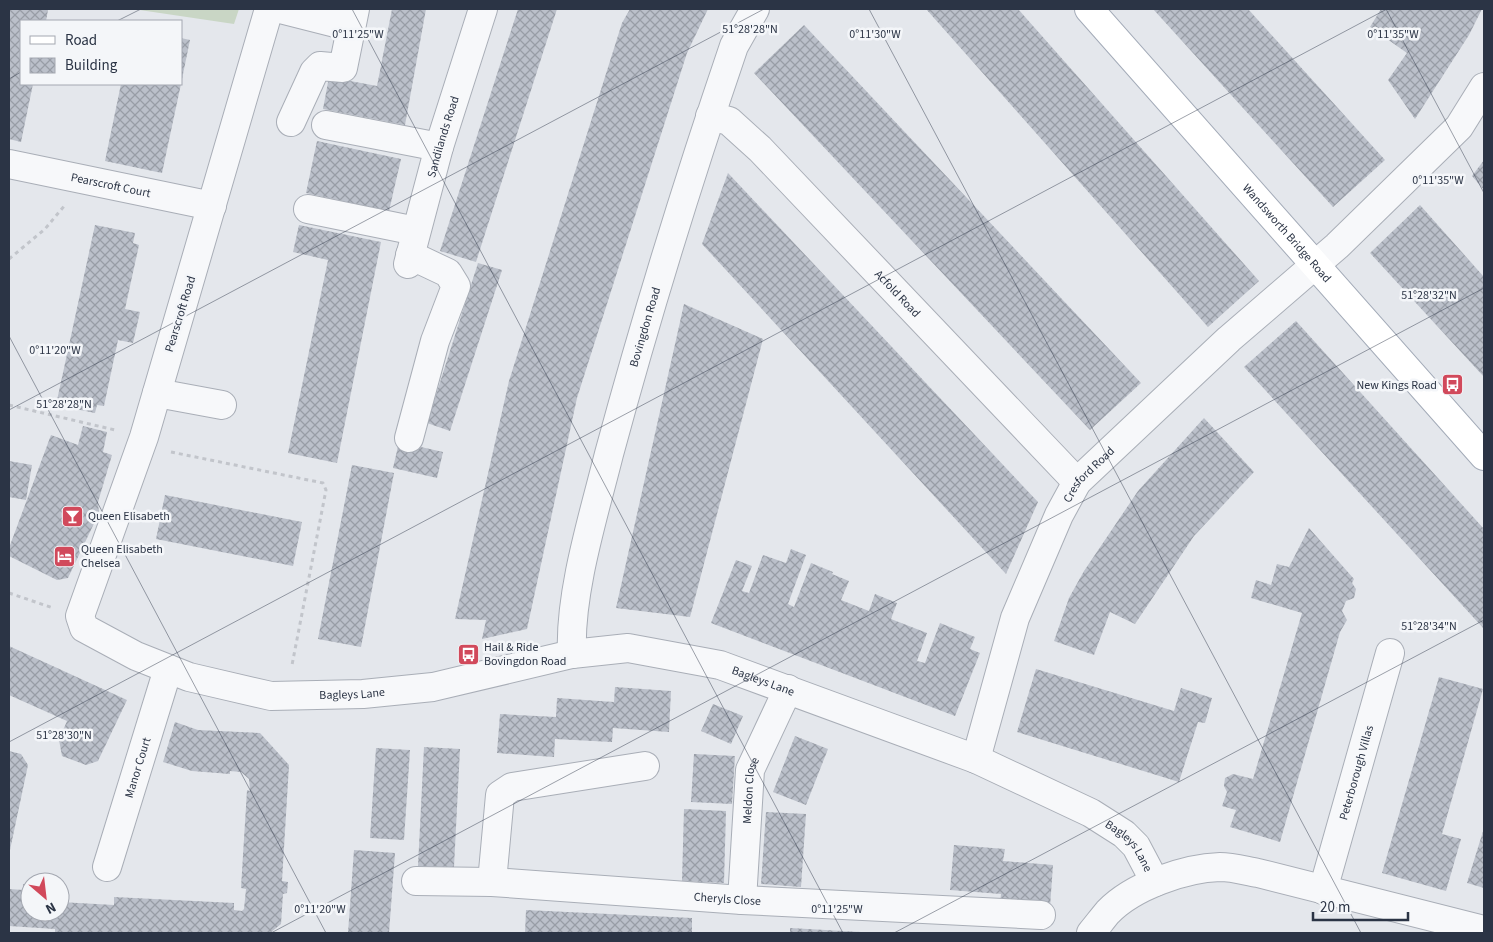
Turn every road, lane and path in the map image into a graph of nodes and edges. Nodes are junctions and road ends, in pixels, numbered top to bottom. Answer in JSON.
{"nodes":[{"id":1,"x":269,"y":9,"type":"edge"},
{"id":2,"x":280,"y":9,"type":"edge"},
{"id":3,"x":483,"y":9,"type":"edge"},
{"id":4,"x":755,"y":9,"type":"edge"},
{"id":5,"x":1089,"y":9,"type":"edge"},
{"id":6,"x":353,"y":18,"type":"edge"},
{"id":7,"x":1484,"y":88,"type":"edge"},
{"id":8,"x":710,"y":116,"type":"junction"},
{"id":9,"x":290,"y":122,"type":"dead end"},
{"id":10,"x":326,"y":125,"type":"dead end"},
{"id":11,"x":439,"y":147,"type":"junction"},
{"id":12,"x":9,"y":164,"type":"edge"},
{"id":13,"x":78,"y":178,"type":"junction"},
{"id":14,"x":212,"y":206,"type":"junction"},
{"id":15,"x":308,"y":209,"type":"dead end"},
{"id":16,"x":412,"y":250,"type":"junction"},
{"id":17,"x":9,"y":259,"type":"edge"},
{"id":18,"x":1315,"y":266,"type":"junction"},
{"id":19,"x":156,"y":393,"type":"junction"},
{"id":20,"x":9,"y":405,"type":"edge"},
{"id":21,"x":222,"y":405,"type":"dead end"},
{"id":22,"x":410,"y":438,"type":"dead end"},
{"id":23,"x":143,"y":442,"type":"junction"},
{"id":24,"x":1484,"y":456,"type":"edge"},
{"id":25,"x":1077,"y":482,"type":"junction"},
{"id":26,"x":9,"y":592,"type":"edge"},
{"id":27,"x":80,"y":616,"type":"junction"},
{"id":28,"x":1390,"y":653,"type":"dead end"},
{"id":29,"x":572,"y":654,"type":"junction"},
{"id":30,"x":168,"y":669,"type":"junction"},
{"id":31,"x":788,"y":689,"type":"junction"},
{"id":32,"x":286,"y":695,"type":"junction"},
{"id":33,"x":976,"y":759,"type":"junction"},
{"id":34,"x":645,"y":766,"type":"dead end"},
{"id":35,"x":107,"y":866,"type":"dead end"},
{"id":36,"x":416,"y":881,"type":"dead end"},
{"id":37,"x":492,"y":882,"type":"junction"},
{"id":38,"x":1155,"y":882,"type":"junction"},
{"id":39,"x":1323,"y":890,"type":"junction"},
{"id":40,"x":742,"y":900,"type":"junction"},
{"id":41,"x":1041,"y":915,"type":"dead end"},
{"id":42,"x":1484,"y":930,"type":"edge"},
{"id":43,"x":1091,"y":933,"type":"edge"}],
"edges":[{"from":1,"to":14,"type":"street","name":"Pearscroft Road"},
{"from":2,"to":6,"type":"street"},
{"from":3,"to":11,"type":"street","name":"Sandilands Road"},
{"from":4,"to":8,"type":"street","name":"Bovingdon Road"},
{"from":5,"to":18,"type":"main road","name":"Wandsworth Bridge Road"},
{"from":6,"to":9,"type":"street"},
{"from":7,"to":18,"type":"street","name":"Cresford Road"},
{"from":8,"to":25,"type":"street","name":"Acfold Road"},
{"from":8,"to":29,"type":"street","name":"Bovingdon Road"},
{"from":10,"to":11,"type":"street"},
{"from":11,"to":16,"type":"street","name":"Sandilands Road"},
{"from":12,"to":13,"type":"street","name":"Pearscroft Court"},
{"from":13,"to":14,"type":"street","name":"Pearscroft Court"},
{"from":13,"to":17,"type":"path"},
{"from":14,"to":19,"type":"street","name":"Pearscroft Road"},
{"from":15,"to":16,"type":"street"},
{"from":16,"to":22,"type":"street"},
{"from":18,"to":24,"type":"main road","name":"Wandsworth Bridge Road"},
{"from":18,"to":25,"type":"street","name":"Cresford Road"},
{"from":19,"to":21,"type":"street"},
{"from":19,"to":23,"type":"street","name":"Pearscroft Road"},
{"from":20,"to":23,"type":"path"},
{"from":23,"to":27,"type":"street","name":"Pearscroft Road"},
{"from":23,"to":32,"type":"path"},
{"from":25,"to":33,"type":"street","name":"Cresford Road"},
{"from":26,"to":27,"type":"path"},
{"from":27,"to":30,"type":"street","name":"Bagleys Lane"},
{"from":28,"to":39,"type":"street","name":"Peterborough Villas"},
{"from":29,"to":31,"type":"street","name":"Bagleys Lane"},
{"from":29,"to":32,"type":"street","name":"Bagleys Lane"},
{"from":30,"to":32,"type":"street","name":"Bagleys Lane"},
{"from":30,"to":35,"type":"street","name":"Manor Court"},
{"from":31,"to":33,"type":"street","name":"Bagleys Lane"},
{"from":31,"to":40,"type":"street","name":"Meldon Close"},
{"from":33,"to":38,"type":"street","name":"Bagleys Lane"},
{"from":34,"to":37,"type":"street"},
{"from":36,"to":37,"type":"street","name":"Cheryls Close"},
{"from":37,"to":40,"type":"street","name":"Cheryls Close"},
{"from":38,"to":39,"type":"street","name":"Bagleys Lane"},
{"from":38,"to":43,"type":"street"},
{"from":39,"to":42,"type":"street","name":"Bagleys Lane"},
{"from":40,"to":41,"type":"street","name":"Cheryls Close"}]}
